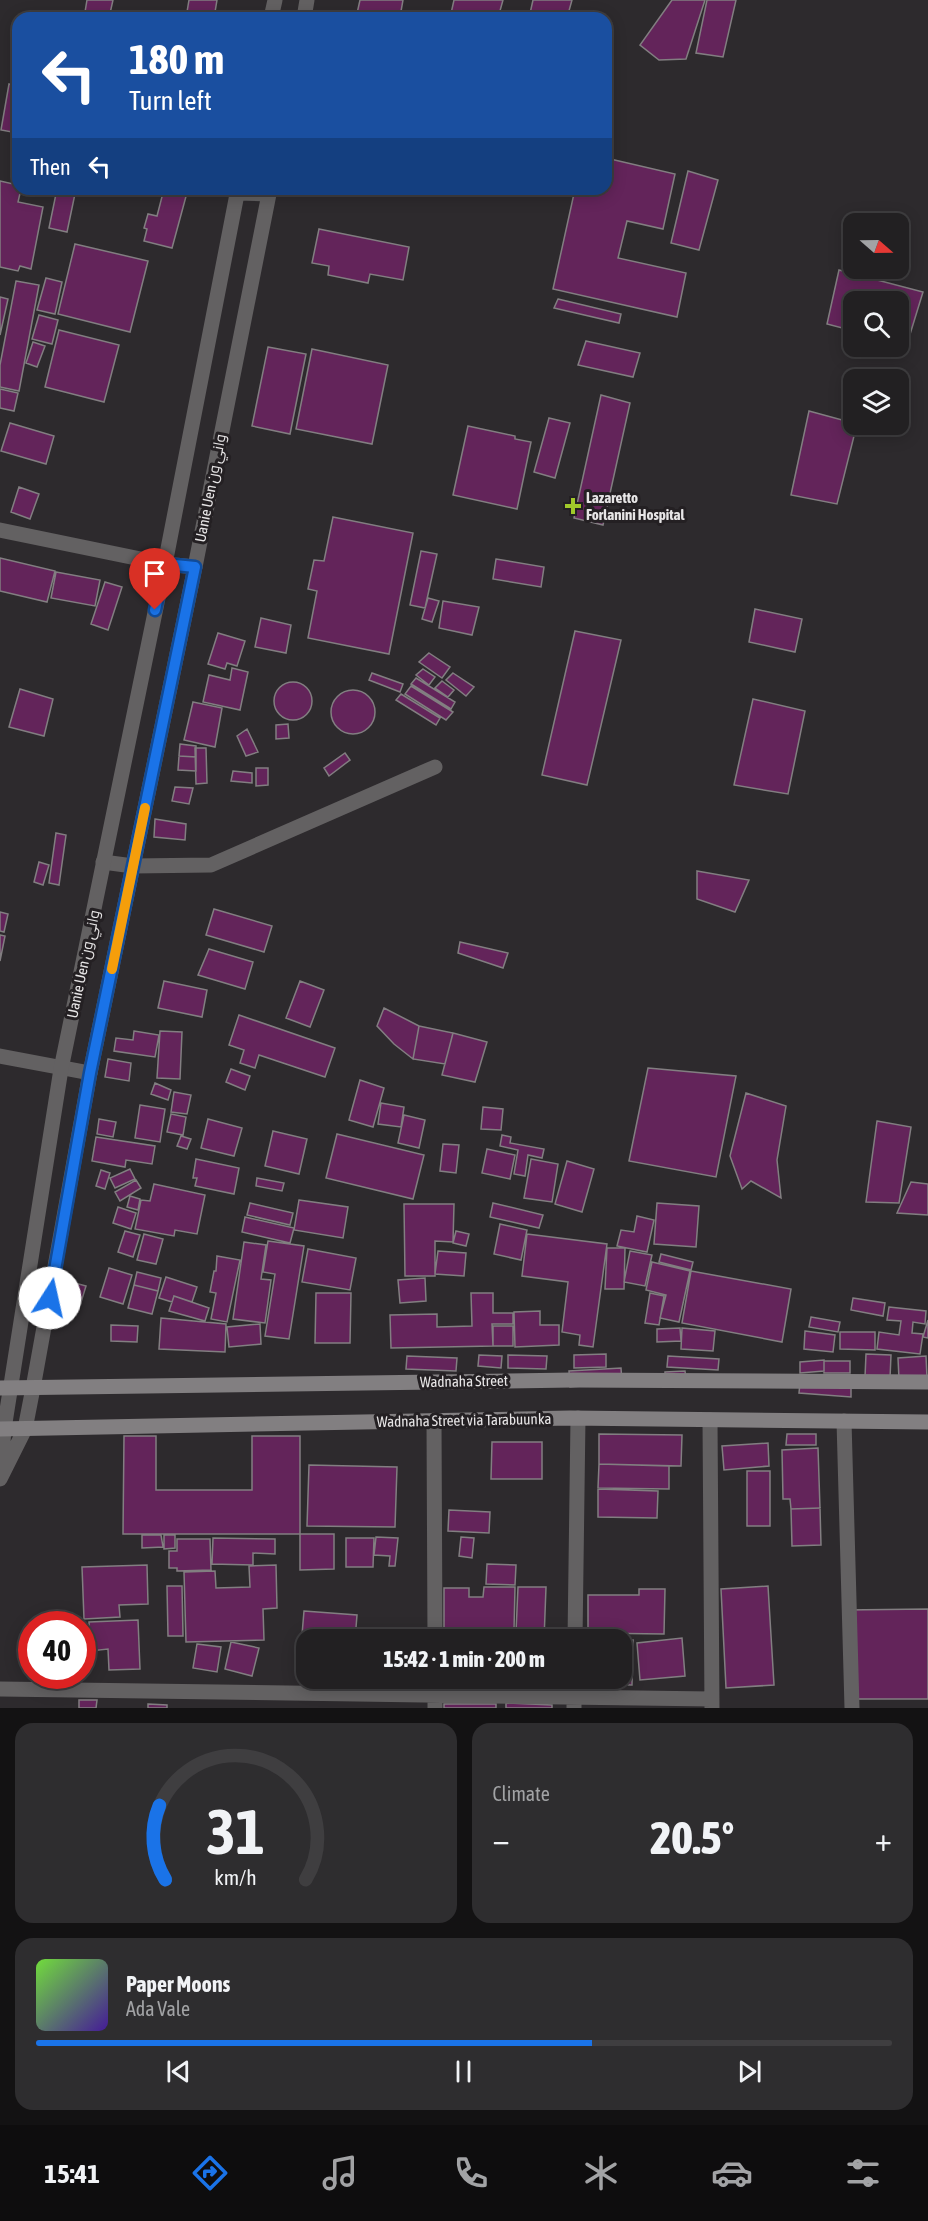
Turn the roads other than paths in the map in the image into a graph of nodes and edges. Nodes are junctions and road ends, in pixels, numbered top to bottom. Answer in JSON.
{"nodes":[{"id":1,"x":237,"y":195,"type":"edge"},
{"id":2,"x":268,"y":195,"type":"edge"},
{"id":3,"x":0,"y":530,"type":"edge"},
{"id":4,"x":165,"y":564,"type":"junction"},
{"id":5,"x":195,"y":567,"type":"junction"},
{"id":6,"x":435,"y":767,"type":"dead end"},
{"id":7,"x":104,"y":862,"type":"junction"},
{"id":8,"x":133,"y":866,"type":"junction"},
{"id":9,"x":0,"y":1056,"type":"edge"},
{"id":10,"x":61,"y":1069,"type":"junction"},
{"id":11,"x":90,"y":1073,"type":"junction"},
{"id":12,"x":928,"y":1382,"type":"edge"},
{"id":13,"x":6,"y":1388,"type":"edge"},
{"id":14,"x":33,"y":1388,"type":"junction"},
{"id":15,"x":578,"y":1418,"type":"junction"},
{"id":16,"x":434,"y":1420,"type":"junction"},
{"id":17,"x":710,"y":1420,"type":"junction"},
{"id":18,"x":844,"y":1421,"type":"junction"},
{"id":19,"x":928,"y":1422,"type":"edge"},
{"id":20,"x":2,"y":1429,"type":"edge"},
{"id":21,"x":25,"y":1429,"type":"junction"},
{"id":22,"x":0,"y":1478,"type":"edge"},
{"id":23,"x":435,"y":1629,"type":"edge"},
{"id":24,"x":575,"y":1629,"type":"edge"},
{"id":25,"x":0,"y":1689,"type":"edge"},
{"id":26,"x":435,"y":1702,"type":"edge"},
{"id":27,"x":574,"y":1702,"type":"edge"},
{"id":28,"x":712,"y":1704,"type":"edge"},
{"id":29,"x":852,"y":1708,"type":"edge"}],
"edges":[{"from":1,"to":4,"type":"street","name":"Uanie Uen واني ون"},
{"from":2,"to":5,"type":"street","name":"Uanie Uen واني ون"},
{"from":3,"to":4,"type":"street"},
{"from":4,"to":5,"type":"street"},
{"from":4,"to":7,"type":"street","name":"Uanie Uen واني ون"},
{"from":5,"to":8,"type":"street","name":"Uanie Uen واني ون"},
{"from":6,"to":8,"type":"street"},
{"from":7,"to":8,"type":"street"},
{"from":7,"to":10,"type":"street","name":"Uanie Uen واني ون"},
{"from":8,"to":11,"type":"street","name":"Uanie Uen واني ون"},
{"from":9,"to":10,"type":"street"},
{"from":10,"to":11,"type":"street"},
{"from":10,"to":13,"type":"street","name":"Uanie Uen واني ون"},
{"from":11,"to":14,"type":"street","name":"Uanie Uen واني ون"},
{"from":12,"to":14,"type":"main road","name":"Wadnaha Street"},
{"from":13,"to":14,"type":"main road","name":"Wadnaha Street"},
{"from":13,"to":20,"type":"street","name":"Uanie Uen واني ون"},
{"from":14,"to":21,"type":"street","name":"Uanie Uen واني ون"},
{"from":15,"to":16,"type":"main road","name":"Wadnaha Street via Tarabuunka"},
{"from":15,"to":17,"type":"main road","name":"Wadnaha Street via Tarabuunka"},
{"from":15,"to":24,"type":"street"},
{"from":16,"to":21,"type":"main road","name":"Wadnaha Street via Tarabuunka"},
{"from":16,"to":23,"type":"street"},
{"from":17,"to":18,"type":"main road","name":"Wadnaha Street via Tarabuunka"},
{"from":17,"to":28,"type":"street"},
{"from":18,"to":19,"type":"main road","name":"Wadnaha Street via Tarabuunka"},
{"from":18,"to":29,"type":"street"},
{"from":20,"to":21,"type":"main road","name":"Wadnaha Street via Tarabuunka"},
{"from":20,"to":22,"type":"street","name":"Uanie Uen واني ون"},
{"from":21,"to":22,"type":"street","name":"Uanie Uen واني ون"},
{"from":25,"to":26,"type":"street"},
{"from":26,"to":27,"type":"street"},
{"from":27,"to":28,"type":"street"}]}
